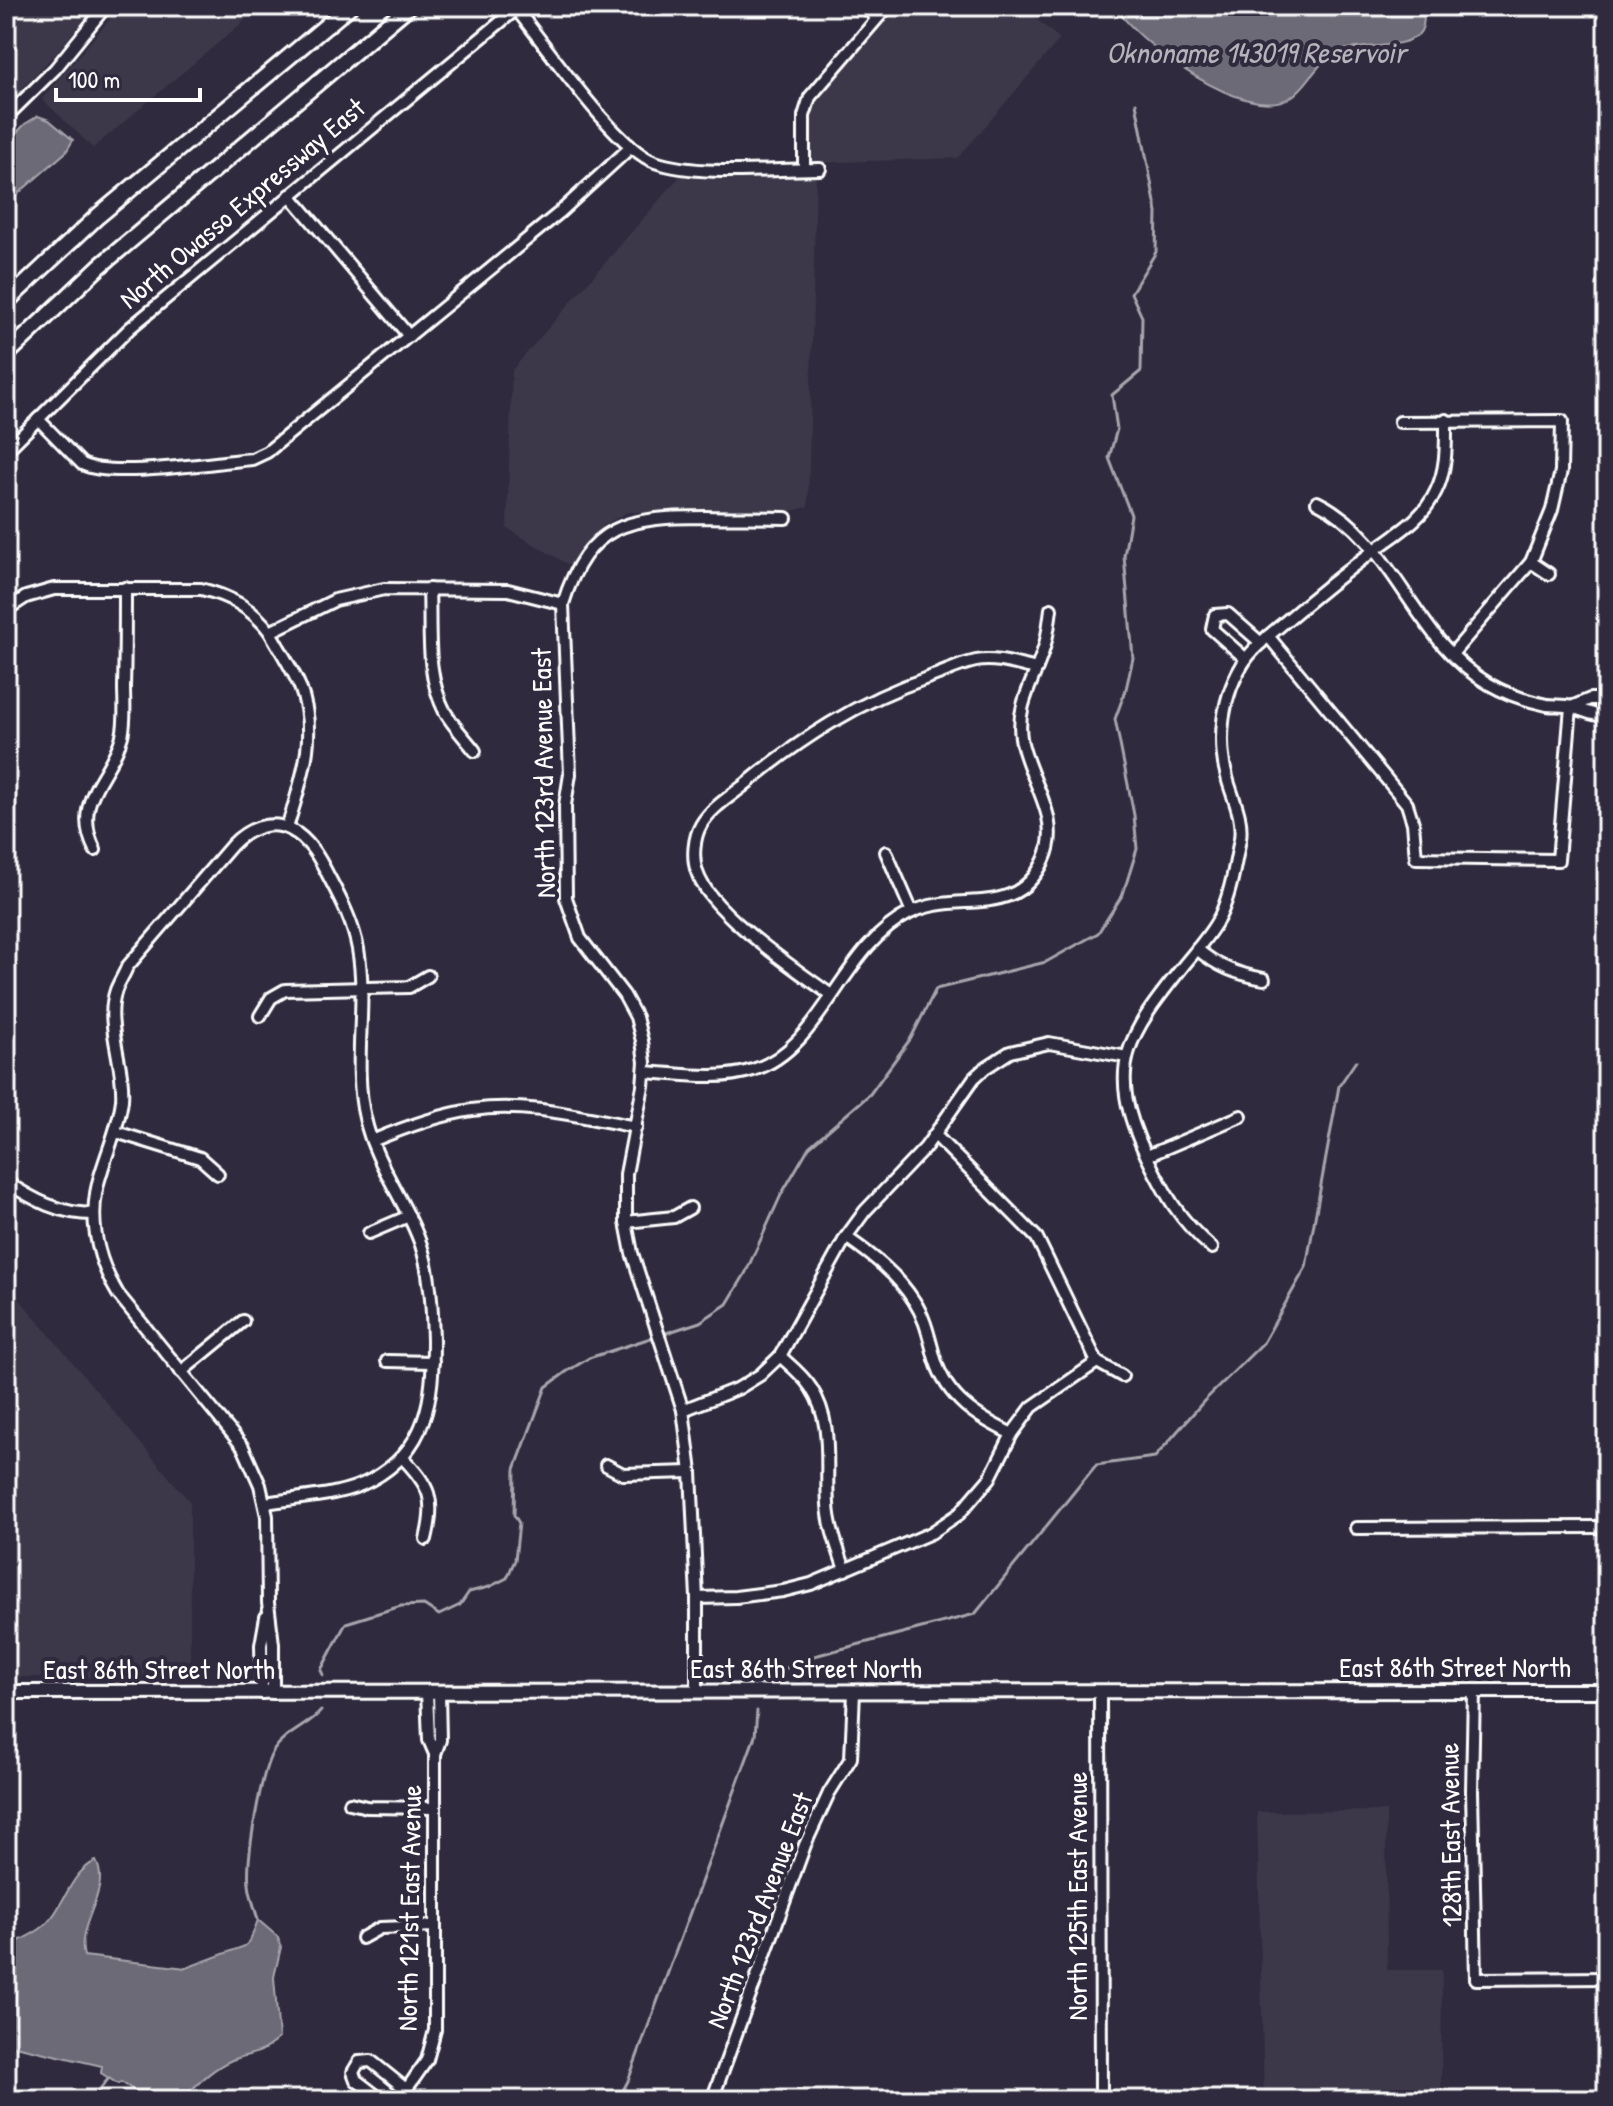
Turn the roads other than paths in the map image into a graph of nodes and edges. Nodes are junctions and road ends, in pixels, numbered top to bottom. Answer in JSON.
{"nodes":[{"id":1,"x":106,"y":6,"type":"edge"},
{"id":2,"x":350,"y":6,"type":"edge"},
{"id":3,"x":409,"y":6,"type":"edge"},
{"id":4,"x":864,"y":6,"type":"edge"},
{"id":5,"x":888,"y":6,"type":"edge"},
{"id":6,"x":518,"y":8,"type":"edge"},
{"id":7,"x":877,"y":18,"type":"junction"},
{"id":8,"x":6,"y":117,"type":"edge"},
{"id":9,"x":631,"y":147,"type":"junction"},
{"id":10,"x":804,"y":169,"type":"junction"},
{"id":11,"x":820,"y":169,"type":"dead end"},
{"id":12,"x":290,"y":195,"type":"junction"},
{"id":13,"x":6,"y":302,"type":"edge"},
{"id":14,"x":409,"y":336,"type":"junction"},
{"id":15,"x":6,"y":355,"type":"edge"},
{"id":16,"x":38,"y":419,"type":"junction"},
{"id":17,"x":1446,"y":420,"type":"junction"},
{"id":18,"x":1400,"y":422,"type":"dead end"},
{"id":19,"x":6,"y":451,"type":"edge"},
{"id":20,"x":1317,"y":502,"type":"dead end"},
{"id":21,"x":786,"y":518,"type":"dead end"},
{"id":22,"x":1374,"y":550,"type":"junction"},
{"id":23,"x":1531,"y":562,"type":"junction"},
{"id":24,"x":1549,"y":574,"type":"dead end"},
{"id":25,"x":125,"y":588,"type":"junction"},
{"id":26,"x":429,"y":589,"type":"junction"},
{"id":27,"x":563,"y":604,"type":"junction"},
{"id":28,"x":1051,"y":609,"type":"dead end"},
{"id":29,"x":6,"y":610,"type":"edge"},
{"id":30,"x":270,"y":632,"type":"junction"},
{"id":31,"x":1264,"y":640,"type":"junction"},
{"id":32,"x":1452,"y":654,"type":"junction"},
{"id":33,"x":1246,"y":659,"type":"junction"},
{"id":34,"x":1037,"y":669,"type":"junction"},
{"id":35,"x":1607,"y":699,"type":"edge"},
{"id":36,"x":1571,"y":707,"type":"junction"},
{"id":37,"x":1607,"y":716,"type":"edge"},
{"id":38,"x":475,"y":751,"type":"dead end"},
{"id":39,"x":287,"y":828,"type":"junction"},
{"id":40,"x":95,"y":850,"type":"dead end"},
{"id":41,"x":886,"y":852,"type":"dead end"},
{"id":42,"x":912,"y":912,"type":"junction"},
{"id":43,"x":1197,"y":949,"type":"junction"},
{"id":44,"x":428,"y":976,"type":"dead end"},
{"id":45,"x":1264,"y":979,"type":"dead end"},
{"id":46,"x":360,"y":988,"type":"junction"},
{"id":47,"x":831,"y":995,"type":"junction"},
{"id":48,"x":260,"y":1016,"type":"dead end"},
{"id":49,"x":1127,"y":1057,"type":"junction"},
{"id":50,"x":645,"y":1072,"type":"junction"},
{"id":51,"x":1241,"y":1116,"type":"dead end"},
{"id":52,"x":636,"y":1127,"type":"junction"},
{"id":53,"x":116,"y":1132,"type":"junction"},
{"id":54,"x":936,"y":1136,"type":"junction"},
{"id":55,"x":372,"y":1141,"type":"junction"},
{"id":56,"x":1147,"y":1156,"type":"junction"},
{"id":57,"x":218,"y":1174,"type":"dead end"},
{"id":58,"x":6,"y":1182,"type":"edge"},
{"id":59,"x":690,"y":1208,"type":"dead end"},
{"id":60,"x":94,"y":1214,"type":"junction"},
{"id":61,"x":409,"y":1216,"type":"junction"},
{"id":62,"x":626,"y":1222,"type":"junction"},
{"id":63,"x":369,"y":1233,"type":"dead end"},
{"id":64,"x":846,"y":1237,"type":"junction"},
{"id":65,"x":1212,"y":1248,"type":"dead end"},
{"id":66,"x":243,"y":1321,"type":"dead end"},
{"id":67,"x":780,"y":1356,"type":"junction"},
{"id":68,"x":387,"y":1361,"type":"dead end"},
{"id":69,"x":433,"y":1362,"type":"junction"},
{"id":70,"x":1097,"y":1362,"type":"junction"},
{"id":71,"x":181,"y":1372,"type":"junction"},
{"id":72,"x":1122,"y":1376,"type":"dead end"},
{"id":73,"x":683,"y":1410,"type":"junction"},
{"id":74,"x":1012,"y":1434,"type":"junction"},
{"id":75,"x":402,"y":1457,"type":"junction"},
{"id":76,"x":606,"y":1465,"type":"dead end"},
{"id":77,"x":691,"y":1472,"type":"junction"},
{"id":78,"x":265,"y":1503,"type":"junction"},
{"id":79,"x":1607,"y":1527,"type":"edge"},
{"id":80,"x":1356,"y":1528,"type":"dead end"},
{"id":81,"x":426,"y":1539,"type":"dead end"},
{"id":82,"x":845,"y":1570,"type":"junction"},
{"id":83,"x":697,"y":1598,"type":"junction"},
{"id":84,"x":1474,"y":1690,"type":"junction"},
{"id":85,"x":1100,"y":1691,"type":"junction"},
{"id":86,"x":1607,"y":1691,"type":"edge"},
{"id":87,"x":6,"y":1692,"type":"edge"},
{"id":88,"x":433,"y":1692,"type":"junction"},
{"id":89,"x":697,"y":1692,"type":"junction"},
{"id":90,"x":854,"y":1692,"type":"junction"},
{"id":91,"x":268,"y":1693,"type":"junction"},
{"id":92,"x":350,"y":1803,"type":"dead end"},
{"id":93,"x":435,"y":1808,"type":"junction"},
{"id":94,"x":435,"y":1926,"type":"junction"},
{"id":95,"x":362,"y":1938,"type":"dead end"},
{"id":96,"x":1607,"y":1978,"type":"edge"},
{"id":97,"x":407,"y":2090,"type":"junction"},
{"id":98,"x":382,"y":2100,"type":"edge"},
{"id":99,"x":399,"y":2100,"type":"edge"},
{"id":100,"x":712,"y":2100,"type":"edge"},
{"id":101,"x":1101,"y":2100,"type":"edge"}],
"edges":[{"from":1,"to":8,"type":"street"},
{"from":2,"to":13,"type":"highway"},
{"from":3,"to":15,"type":"highway"},
{"from":4,"to":7,"type":"street"},
{"from":5,"to":7,"type":"street"},
{"from":6,"to":9,"type":"street"},
{"from":6,"to":12,"type":"street","name":"North Owasso Expressway East"},
{"from":7,"to":10,"type":"street"},
{"from":9,"to":10,"type":"street"},
{"from":9,"to":14,"type":"street"},
{"from":10,"to":11,"type":"street"},
{"from":12,"to":14,"type":"street"},
{"from":12,"to":16,"type":"street","name":"North Owasso Expressway East"},
{"from":14,"to":16,"type":"street"},
{"from":16,"to":19,"type":"street","name":"North Owasso Expressway East"},
{"from":17,"to":18,"type":"street"},
{"from":17,"to":22,"type":"street"},
{"from":17,"to":23,"type":"street"},
{"from":20,"to":22,"type":"street"},
{"from":21,"to":27,"type":"street","name":"North 123rd Avenue East"},
{"from":22,"to":31,"type":"street"},
{"from":22,"to":32,"type":"street"},
{"from":23,"to":24,"type":"street"},
{"from":23,"to":32,"type":"street"},
{"from":25,"to":29,"type":"street"},
{"from":25,"to":30,"type":"street"},
{"from":25,"to":40,"type":"street"},
{"from":26,"to":27,"type":"street"},
{"from":26,"to":30,"type":"street"},
{"from":26,"to":38,"type":"street"},
{"from":27,"to":50,"type":"street","name":"North 123rd Avenue East"},
{"from":28,"to":34,"type":"street"},
{"from":30,"to":39,"type":"street"},
{"from":31,"to":33,"type":"street"},
{"from":31,"to":33,"type":"street"},
{"from":31,"to":36,"type":"street"},
{"from":32,"to":36,"type":"street"},
{"from":33,"to":43,"type":"street"},
{"from":34,"to":42,"type":"street"},
{"from":34,"to":47,"type":"street"},
{"from":35,"to":36,"type":"street"},
{"from":36,"to":37,"type":"street"},
{"from":39,"to":46,"type":"street"},
{"from":39,"to":53,"type":"street"},
{"from":41,"to":42,"type":"street"},
{"from":42,"to":47,"type":"street"},
{"from":43,"to":45,"type":"street"},
{"from":43,"to":49,"type":"street"},
{"from":44,"to":46,"type":"street"},
{"from":46,"to":48,"type":"street"},
{"from":46,"to":55,"type":"street"},
{"from":47,"to":50,"type":"street"},
{"from":49,"to":54,"type":"street"},
{"from":49,"to":56,"type":"street"},
{"from":50,"to":52,"type":"street","name":"North 123rd Avenue East"},
{"from":51,"to":56,"type":"street"},
{"from":52,"to":55,"type":"street"},
{"from":52,"to":62,"type":"street","name":"North 123rd Avenue East"},
{"from":53,"to":57,"type":"street"},
{"from":53,"to":60,"type":"street"},
{"from":54,"to":64,"type":"street"},
{"from":54,"to":70,"type":"street"},
{"from":55,"to":61,"type":"street"},
{"from":56,"to":65,"type":"street"},
{"from":58,"to":60,"type":"street"},
{"from":59,"to":62,"type":"street"},
{"from":60,"to":71,"type":"street"},
{"from":61,"to":63,"type":"street"},
{"from":61,"to":69,"type":"street"},
{"from":62,"to":73,"type":"street","name":"North 123rd Avenue East"},
{"from":64,"to":67,"type":"street"},
{"from":64,"to":74,"type":"street"},
{"from":66,"to":71,"type":"street"},
{"from":67,"to":73,"type":"street"},
{"from":67,"to":82,"type":"street"},
{"from":68,"to":69,"type":"street"},
{"from":69,"to":75,"type":"street"},
{"from":70,"to":72,"type":"street"},
{"from":70,"to":74,"type":"street"},
{"from":71,"to":78,"type":"street"},
{"from":73,"to":77,"type":"street","name":"North 123rd Avenue East"},
{"from":74,"to":82,"type":"street"},
{"from":75,"to":78,"type":"street"},
{"from":75,"to":81,"type":"street"},
{"from":76,"to":77,"type":"street"},
{"from":77,"to":83,"type":"street","name":"North 123rd Avenue East"},
{"from":78,"to":91,"type":"street"},
{"from":79,"to":80,"type":"street"},
{"from":82,"to":83,"type":"street"},
{"from":83,"to":89,"type":"street","name":"North 123rd Avenue East"},
{"from":84,"to":85,"type":"main road","name":"East 86th Street North"},
{"from":84,"to":86,"type":"main road","name":"East 86th Street North"},
{"from":84,"to":96,"type":"street","name":"128th East Avenue"},
{"from":85,"to":90,"type":"main road","name":"East 86th Street North"},
{"from":85,"to":101,"type":"street","name":"North 125th East Avenue"},
{"from":87,"to":91,"type":"main road","name":"East 86th Street North"},
{"from":88,"to":89,"type":"main road","name":"East 86th Street North"},
{"from":88,"to":91,"type":"main road","name":"East 86th Street North"},
{"from":88,"to":93,"type":"street","name":"North 121st East Avenue"},
{"from":89,"to":90,"type":"main road","name":"East 86th Street North"},
{"from":90,"to":100,"type":"street","name":"North 123rd Avenue East"},
{"from":92,"to":93,"type":"street"},
{"from":93,"to":94,"type":"street","name":"North 121st East Avenue"},
{"from":94,"to":95,"type":"street"},
{"from":94,"to":97,"type":"street","name":"North 121st East Avenue"},
{"from":97,"to":98,"type":"street"},
{"from":97,"to":99,"type":"street","name":"North 121st East Avenue"}]}
